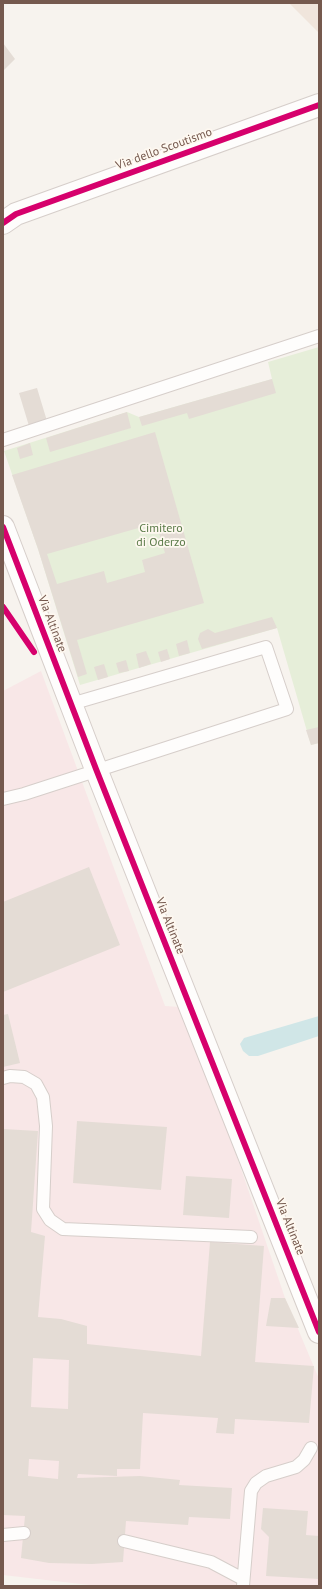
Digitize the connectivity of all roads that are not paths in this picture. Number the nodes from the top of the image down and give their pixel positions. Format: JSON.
{"nodes":[{"id":1,"x":319,"y":105,"type":"edge"},
{"id":2,"x":7,"y":217,"type":"edge"},
{"id":3,"x":319,"y":336,"type":"edge"},
{"id":4,"x":3,"y":440,"type":"edge"},
{"id":5,"x":3,"y":527,"type":"edge"},
{"id":6,"x":71,"y":704,"type":"junction"},
{"id":7,"x":96,"y":769,"type":"junction"},
{"id":8,"x":3,"y":799,"type":"edge"},
{"id":9,"x":3,"y":1078,"type":"edge"},
{"id":10,"x":251,"y":1237,"type":"dead end"},
{"id":11,"x":319,"y":1332,"type":"edge"},
{"id":12,"x":311,"y":1448,"type":"dead end"},
{"id":13,"x":24,"y":1533,"type":"dead end"},
{"id":14,"x":3,"y":1535,"type":"edge"},
{"id":15,"x":124,"y":1541,"type":"dead end"},
{"id":16,"x":243,"y":1582,"type":"edge"}],
"edges":[{"from":1,"to":2,"type":"street","name":"Via dello Scoutismo"},
{"from":3,"to":4,"type":"lane"},
{"from":5,"to":6,"type":"street","name":"Via Altinate"},
{"from":6,"to":7,"type":"street","name":"Via Altinate"},
{"from":6,"to":7,"type":"lane"},
{"from":7,"to":8,"type":"lane"},
{"from":7,"to":11,"type":"street","name":"Via Altinate"},
{"from":9,"to":10,"type":"lane"},
{"from":12,"to":16,"type":"lane"},
{"from":13,"to":14,"type":"lane"},
{"from":15,"to":16,"type":"lane"}]}
